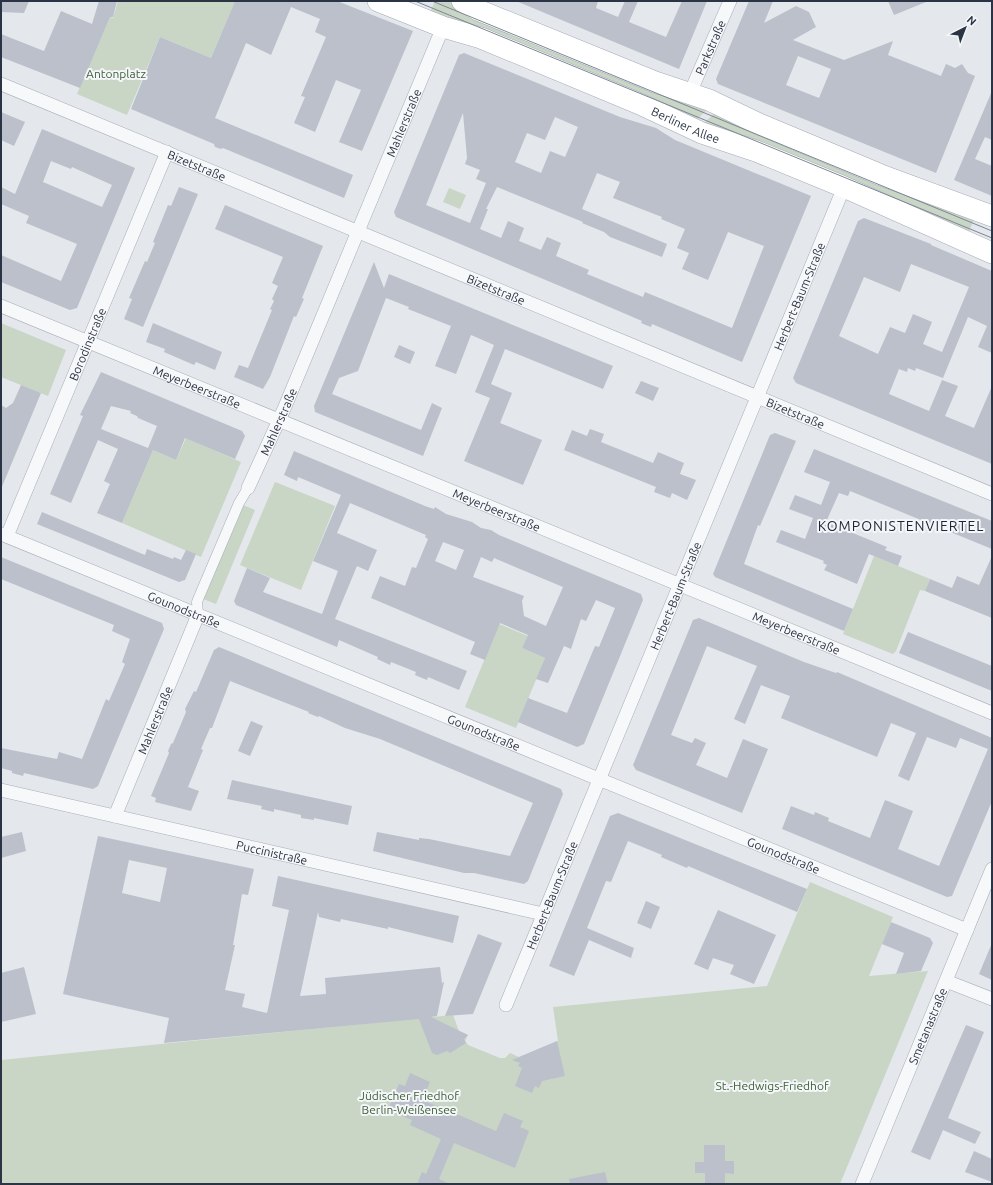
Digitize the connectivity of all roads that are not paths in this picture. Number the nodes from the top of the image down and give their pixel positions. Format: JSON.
{"nodes":[{"id":1,"x":378,"y":1,"type":"edge"},
{"id":2,"x":730,"y":1,"type":"edge"},
{"id":3,"x":466,"y":2,"type":"edge"},
{"id":4,"x":443,"y":27,"type":"junction"},
{"id":5,"x":1,"y":84,"type":"edge"},
{"id":6,"x":690,"y":93,"type":"junction"},
{"id":7,"x":168,"y":152,"type":"junction"},
{"id":8,"x":844,"y":187,"type":"junction"},
{"id":9,"x":992,"y":216,"type":"edge"},
{"id":10,"x":358,"y":232,"type":"junction"},
{"id":11,"x":992,"y":253,"type":"edge"},
{"id":12,"x":1,"y":306,"type":"edge"},
{"id":13,"x":88,"y":342,"type":"junction"},
{"id":14,"x":758,"y":396,"type":"junction"},
{"id":15,"x":279,"y":420,"type":"junction"},
{"id":16,"x":248,"y":488,"type":"joint"},
{"id":17,"x":992,"y":494,"type":"edge"},
{"id":18,"x":4,"y":535,"type":"edge"},
{"id":19,"x":679,"y":585,"type":"junction"},
{"id":20,"x":198,"y":615,"type":"junction"},
{"id":21,"x":992,"y":713,"type":"edge"},
{"id":22,"x":598,"y":779,"type":"junction"},
{"id":23,"x":1,"y":790,"type":"edge"},
{"id":24,"x":115,"y":816,"type":"junction"},
{"id":25,"x":992,"y":869,"type":"edge"},
{"id":26,"x":543,"y":914,"type":"junction"},
{"id":27,"x":967,"y":930,"type":"junction"},
{"id":28,"x":946,"y":981,"type":"junction"},
{"id":29,"x":992,"y":1000,"type":"edge"},
{"id":30,"x":506,"y":1005,"type":"dead end"},
{"id":31,"x":862,"y":1184,"type":"edge"}],
"edges":[{"from":1,"to":4,"type":"main road","name":"Berliner Allee"},
{"from":2,"to":6,"type":"street","name":"Parkstraße"},
{"from":3,"to":6,"type":"main road"},
{"from":4,"to":8,"type":"main road","name":"Berliner Allee"},
{"from":4,"to":10,"type":"street","name":"Mahlerstraße"},
{"from":5,"to":7,"type":"street","name":"Bizetstraße"},
{"from":6,"to":9,"type":"main road"},
{"from":7,"to":10,"type":"street","name":"Bizetstraße"},
{"from":7,"to":13,"type":"street","name":"Borodinstraße"},
{"from":8,"to":11,"type":"main road","name":"Berliner Allee"},
{"from":8,"to":14,"type":"street","name":"Herbert-Baum-Straße"},
{"from":10,"to":14,"type":"street","name":"Bizetstraße"},
{"from":10,"to":15,"type":"street","name":"Mahlerstraße"},
{"from":12,"to":13,"type":"street","name":"Meyerbeerstraße"},
{"from":13,"to":15,"type":"street","name":"Meyerbeerstraße"},
{"from":13,"to":18,"type":"street","name":"Borodinstraße"},
{"from":14,"to":17,"type":"street","name":"Bizetstraße"},
{"from":14,"to":19,"type":"street","name":"Herbert-Baum-Straße"},
{"from":15,"to":16,"type":"street","name":"Mahlerstraße"},
{"from":15,"to":19,"type":"street","name":"Meyerbeerstraße"},
{"from":16,"to":20,"type":"street","name":"Mahlerstraße"},
{"from":18,"to":20,"type":"street","name":"Gounodstraße"},
{"from":19,"to":21,"type":"street","name":"Meyerbeerstraße"},
{"from":19,"to":22,"type":"street","name":"Herbert-Baum-Straße"},
{"from":20,"to":22,"type":"street","name":"Gounodstraße"},
{"from":20,"to":24,"type":"street","name":"Mahlerstraße"},
{"from":22,"to":26,"type":"street","name":"Herbert-Baum-Straße"},
{"from":22,"to":27,"type":"street","name":"Gounodstraße"},
{"from":23,"to":24,"type":"street","name":"Puccinistraße"},
{"from":24,"to":26,"type":"street","name":"Puccinistraße"},
{"from":25,"to":27,"type":"street","name":"Smetanastraße"},
{"from":26,"to":30,"type":"street","name":"Herbert-Baum-Straße"},
{"from":27,"to":28,"type":"street","name":"Smetanastraße"},
{"from":28,"to":29,"type":"street"},
{"from":28,"to":31,"type":"street","name":"Smetanastraße"}]}
